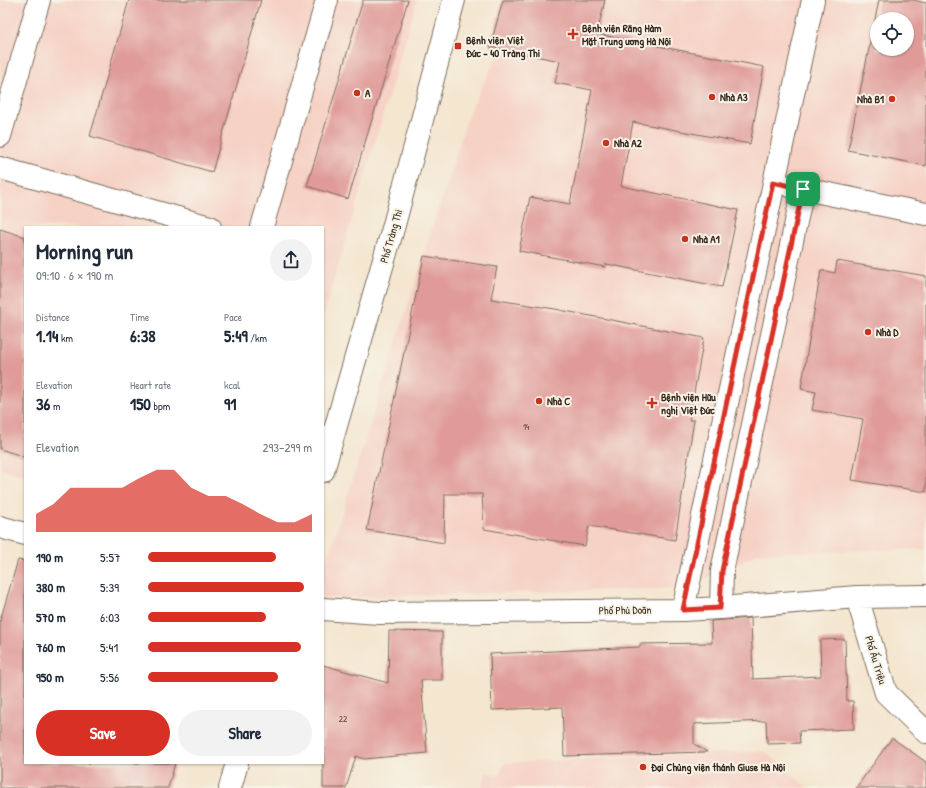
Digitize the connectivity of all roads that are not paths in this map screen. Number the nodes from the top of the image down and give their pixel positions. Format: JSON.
{"nodes":[{"id":1,"x":39,"y":0,"type":"edge"},
{"id":2,"x":327,"y":0,"type":"edge"},
{"id":3,"x":454,"y":0,"type":"edge"},
{"id":4,"x":813,"y":0,"type":"edge"},
{"id":5,"x":0,"y":136,"type":"edge"},
{"id":6,"x":0,"y":168,"type":"edge"},
{"id":7,"x":773,"y":182,"type":"junction"},
{"id":8,"x":803,"y":189,"type":"junction"},
{"id":9,"x":926,"y":214,"type":"edge"},
{"id":10,"x":206,"y":226,"type":"edge"},
{"id":11,"x":262,"y":226,"type":"edge"},
{"id":12,"x":324,"y":468,"type":"edge"},
{"id":13,"x":0,"y":527,"type":"edge"},
{"id":14,"x":24,"y":534,"type":"edge"},
{"id":15,"x":926,"y":596,"type":"edge"},
{"id":16,"x":857,"y":597,"type":"junction"},
{"id":17,"x":720,"y":608,"type":"junction"},
{"id":18,"x":324,"y":609,"type":"edge"},
{"id":19,"x":683,"y":610,"type":"junction"},
{"id":20,"x":926,"y":732,"type":"edge"},
{"id":21,"x":238,"y":764,"type":"edge"},
{"id":22,"x":230,"y":788,"type":"edge"}],
"edges":[{"from":1,"to":5,"type":"street"},
{"from":2,"to":11,"type":"street"},
{"from":3,"to":12,"type":"street","name":"Phố Tràng Thi"},
{"from":4,"to":7,"type":"street"},
{"from":6,"to":10,"type":"street"},
{"from":7,"to":8,"type":"street"},
{"from":7,"to":19,"type":"street"},
{"from":8,"to":9,"type":"street"},
{"from":8,"to":17,"type":"street"},
{"from":13,"to":14,"type":"street"},
{"from":15,"to":16,"type":"street","name":"Phố Phủ Doãn"},
{"from":16,"to":17,"type":"street","name":"Phố Phủ Doãn"},
{"from":16,"to":20,"type":"street","name":"Phố Ấu Triệu"},
{"from":17,"to":19,"type":"street","name":"Phố Phủ Doãn"},
{"from":18,"to":19,"type":"street","name":"Phố Phủ Doãn"},
{"from":21,"to":22,"type":"street"}]}
